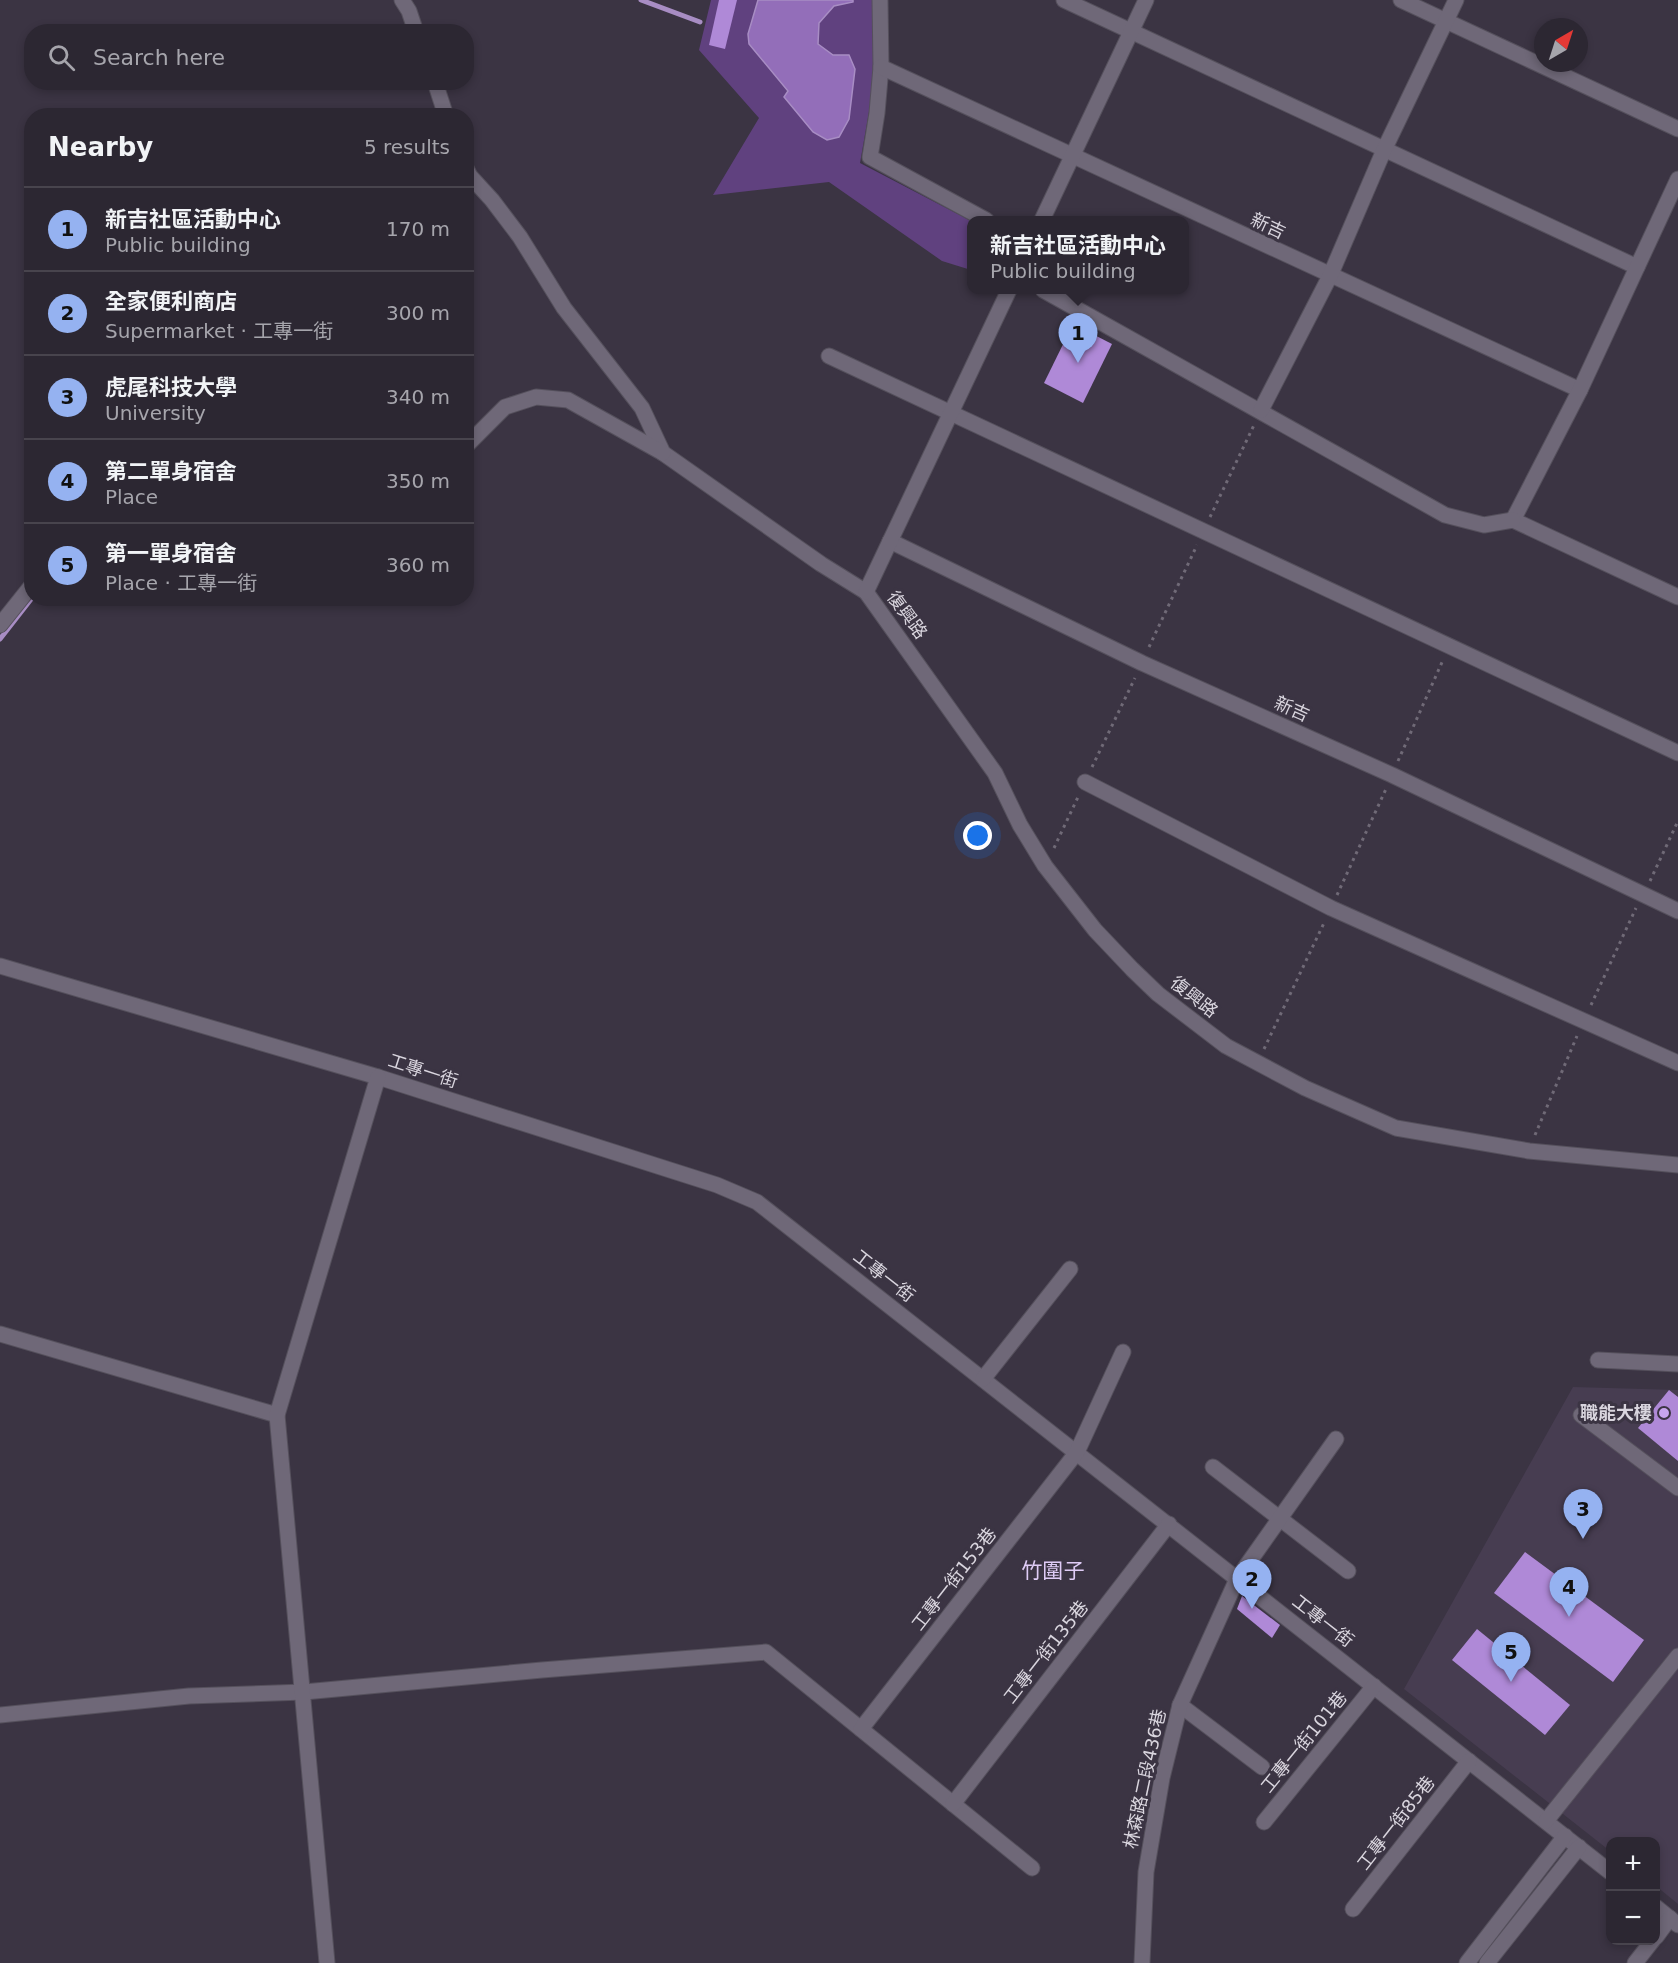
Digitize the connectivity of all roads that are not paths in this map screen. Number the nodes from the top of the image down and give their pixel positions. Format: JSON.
{"nodes":[{"id":1,"x":402,"y":0,"type":"edge"},
{"id":2,"x":879,"y":0,"type":"edge"},
{"id":3,"x":1064,"y":0,"type":"edge"},
{"id":4,"x":1146,"y":0,"type":"edge"},
{"id":5,"x":1401,"y":0,"type":"edge"},
{"id":6,"x":1456,"y":0,"type":"edge"},
{"id":7,"x":1446,"y":21,"type":"junction"},
{"id":8,"x":413,"y":24,"type":"edge"},
{"id":9,"x":1131,"y":33,"type":"junction"},
{"id":10,"x":881,"y":67,"type":"junction"},
{"id":11,"x":438,"y":90,"type":"edge"},
{"id":12,"x":443,"y":108,"type":"edge"},
{"id":13,"x":1678,"y":129,"type":"edge"},
{"id":14,"x":1384,"y":150,"type":"junction"},
{"id":15,"x":1072,"y":156,"type":"junction"},
{"id":16,"x":474,"y":180,"type":"edge"},
{"id":17,"x":1677,"y":185,"type":"edge"},
{"id":18,"x":979,"y":216,"type":"edge"},
{"id":19,"x":1044,"y":216,"type":"edge"},
{"id":20,"x":1637,"y":267,"type":"junction"},
{"id":21,"x":1330,"y":276,"type":"junction"},
{"id":22,"x":1007,"y":294,"type":"edge"},
{"id":23,"x":1050,"y":294,"type":"edge"},
{"id":24,"x":829,"y":356,"type":"dead end"},
{"id":25,"x":1580,"y":390,"type":"junction"},
{"id":26,"x":1261,"y":410,"type":"junction"},
{"id":27,"x":951,"y":413,"type":"junction"},
{"id":28,"x":474,"y":438,"type":"edge"},
{"id":29,"x":663,"y":453,"type":"junction"},
{"id":30,"x":1513,"y":520,"type":"junction"},
{"id":31,"x":891,"y":541,"type":"junction"},
{"id":32,"x":866,"y":592,"type":"junction"},
{"id":33,"x":24,"y":595,"type":"edge"},
{"id":34,"x":1678,"y":597,"type":"edge"},
{"id":35,"x":0,"y":625,"type":"edge"},
{"id":36,"x":1678,"y":753,"type":"edge"},
{"id":37,"x":1085,"y":782,"type":"road end"},
{"id":38,"x":1678,"y":911,"type":"edge"},
{"id":39,"x":0,"y":966,"type":"edge"},
{"id":40,"x":1678,"y":1063,"type":"edge"},
{"id":41,"x":378,"y":1077,"type":"junction"},
{"id":42,"x":1678,"y":1165,"type":"edge"},
{"id":43,"x":1070,"y":1269,"type":"dead end"},
{"id":44,"x":0,"y":1334,"type":"edge"},
{"id":45,"x":1123,"y":1352,"type":"dead end"},
{"id":46,"x":1598,"y":1360,"type":"dead end"},
{"id":47,"x":1678,"y":1364,"type":"edge"},
{"id":48,"x":983,"y":1379,"type":"junction"},
{"id":49,"x":277,"y":1415,"type":"junction"},
{"id":50,"x":1581,"y":1415,"type":"dead end"},
{"id":51,"x":1336,"y":1439,"type":"dead end"},
{"id":52,"x":1077,"y":1452,"type":"junction"},
{"id":53,"x":1213,"y":1467,"type":"dead end"},
{"id":54,"x":1678,"y":1488,"type":"edge"},
{"id":55,"x":1280,"y":1519,"type":"junction"},
{"id":56,"x":1169,"y":1524,"type":"junction"},
{"id":57,"x":1348,"y":1571,"type":"dead end"},
{"id":58,"x":1237,"y":1579,"type":"junction"},
{"id":59,"x":1678,"y":1656,"type":"edge"},
{"id":60,"x":1374,"y":1686,"type":"junction"},
{"id":61,"x":303,"y":1692,"type":"junction"},
{"id":62,"x":1180,"y":1705,"type":"junction"},
{"id":63,"x":0,"y":1714,"type":"edge"},
{"id":64,"x":861,"y":1730,"type":"junction"},
{"id":65,"x":1469,"y":1761,"type":"junction"},
{"id":66,"x":1262,"y":1767,"type":"dead end"},
{"id":67,"x":953,"y":1804,"type":"junction"},
{"id":68,"x":1546,"y":1821,"type":"junction"},
{"id":69,"x":1264,"y":1822,"type":"dead end"},
{"id":70,"x":1565,"y":1836,"type":"junction"},
{"id":71,"x":1579,"y":1847,"type":"junction"},
{"id":72,"x":1032,"y":1868,"type":"dead end"},
{"id":73,"x":1606,"y":1868,"type":"edge"},
{"id":74,"x":1353,"y":1909,"type":"dead end"},
{"id":75,"x":1660,"y":1910,"type":"edge"},
{"id":76,"x":1674,"y":1922,"type":"edge"},
{"id":77,"x":1660,"y":1934,"type":"edge"},
{"id":78,"x":1650,"y":1945,"type":"edge"},
{"id":79,"x":327,"y":1963,"type":"edge"},
{"id":80,"x":1142,"y":1963,"type":"edge"},
{"id":81,"x":1467,"y":1963,"type":"edge"},
{"id":82,"x":1487,"y":1963,"type":"edge"},
{"id":83,"x":1635,"y":1963,"type":"edge"}],
"edges":[{"from":1,"to":8,"type":"street"},
{"from":2,"to":10,"type":"street"},
{"from":3,"to":9,"type":"street"},
{"from":4,"to":9,"type":"street"},
{"from":5,"to":7,"type":"street"},
{"from":6,"to":7,"type":"street"},
{"from":7,"to":13,"type":"street"},
{"from":7,"to":14,"type":"street"},
{"from":9,"to":14,"type":"street"},
{"from":9,"to":15,"type":"street"},
{"from":10,"to":15,"type":"street","name":"新吉"},
{"from":10,"to":18,"type":"street"},
{"from":11,"to":12,"type":"street"},
{"from":14,"to":20,"type":"street"},
{"from":14,"to":21,"type":"street"},
{"from":15,"to":19,"type":"street"},
{"from":15,"to":21,"type":"street","name":"新吉"},
{"from":16,"to":29,"type":"street"},
{"from":17,"to":20,"type":"street"},
{"from":20,"to":25,"type":"street"},
{"from":21,"to":25,"type":"street","name":"新吉"},
{"from":21,"to":26,"type":"street"},
{"from":22,"to":27,"type":"street"},
{"from":23,"to":26,"type":"street"},
{"from":24,"to":27,"type":"street"},
{"from":25,"to":30,"type":"street"},
{"from":26,"to":30,"type":"street"},
{"from":27,"to":31,"type":"street"},
{"from":27,"to":36,"type":"street"},
{"from":28,"to":29,"type":"street"},
{"from":29,"to":32,"type":"street"},
{"from":30,"to":34,"type":"street"},
{"from":31,"to":32,"type":"street"},
{"from":31,"to":38,"type":"street","name":"新吉"},
{"from":32,"to":42,"type":"street","name":"復興路"},
{"from":33,"to":35,"type":"street"},
{"from":37,"to":40,"type":"street"},
{"from":39,"to":41,"type":"street","name":"工專一街"},
{"from":41,"to":48,"type":"street","name":"工專一街"},
{"from":41,"to":49,"type":"street"},
{"from":43,"to":48,"type":"street"},
{"from":44,"to":49,"type":"street"},
{"from":45,"to":52,"type":"street","name":"工專一街153巷"},
{"from":46,"to":47,"type":"street"},
{"from":48,"to":52,"type":"street","name":"工專一街"},
{"from":49,"to":61,"type":"street"},
{"from":50,"to":54,"type":"street"},
{"from":51,"to":55,"type":"street","name":"林森路二段436巷"},
{"from":52,"to":56,"type":"street","name":"工專一街"},
{"from":52,"to":64,"type":"street","name":"工專一街153巷"},
{"from":53,"to":55,"type":"street"},
{"from":55,"to":57,"type":"street"},
{"from":55,"to":58,"type":"street","name":"林森路二段436巷"},
{"from":56,"to":58,"type":"street","name":"工專一街"},
{"from":56,"to":67,"type":"street","name":"工專一街135巷"},
{"from":58,"to":60,"type":"street","name":"工專一街"},
{"from":58,"to":62,"type":"street","name":"林森路二段436巷"},
{"from":59,"to":68,"type":"street"},
{"from":60,"to":65,"type":"street","name":"工專一街"},
{"from":60,"to":69,"type":"street","name":"工專一街101巷"},
{"from":61,"to":63,"type":"street"},
{"from":61,"to":64,"type":"street"},
{"from":61,"to":79,"type":"street"},
{"from":62,"to":66,"type":"street"},
{"from":62,"to":80,"type":"street","name":"林森路二段436巷"},
{"from":64,"to":67,"type":"street"},
{"from":65,"to":68,"type":"street","name":"工專一街"},
{"from":65,"to":74,"type":"street","name":"工專一街85巷"},
{"from":67,"to":72,"type":"street"},
{"from":68,"to":70,"type":"street","name":"工專一街"},
{"from":70,"to":71,"type":"street","name":"工專一街"},
{"from":70,"to":81,"type":"street"},
{"from":71,"to":73,"type":"street","name":"工專一街"},
{"from":71,"to":82,"type":"street"},
{"from":75,"to":76,"type":"street"},
{"from":76,"to":77,"type":"street"},
{"from":78,"to":83,"type":"street"}]}
